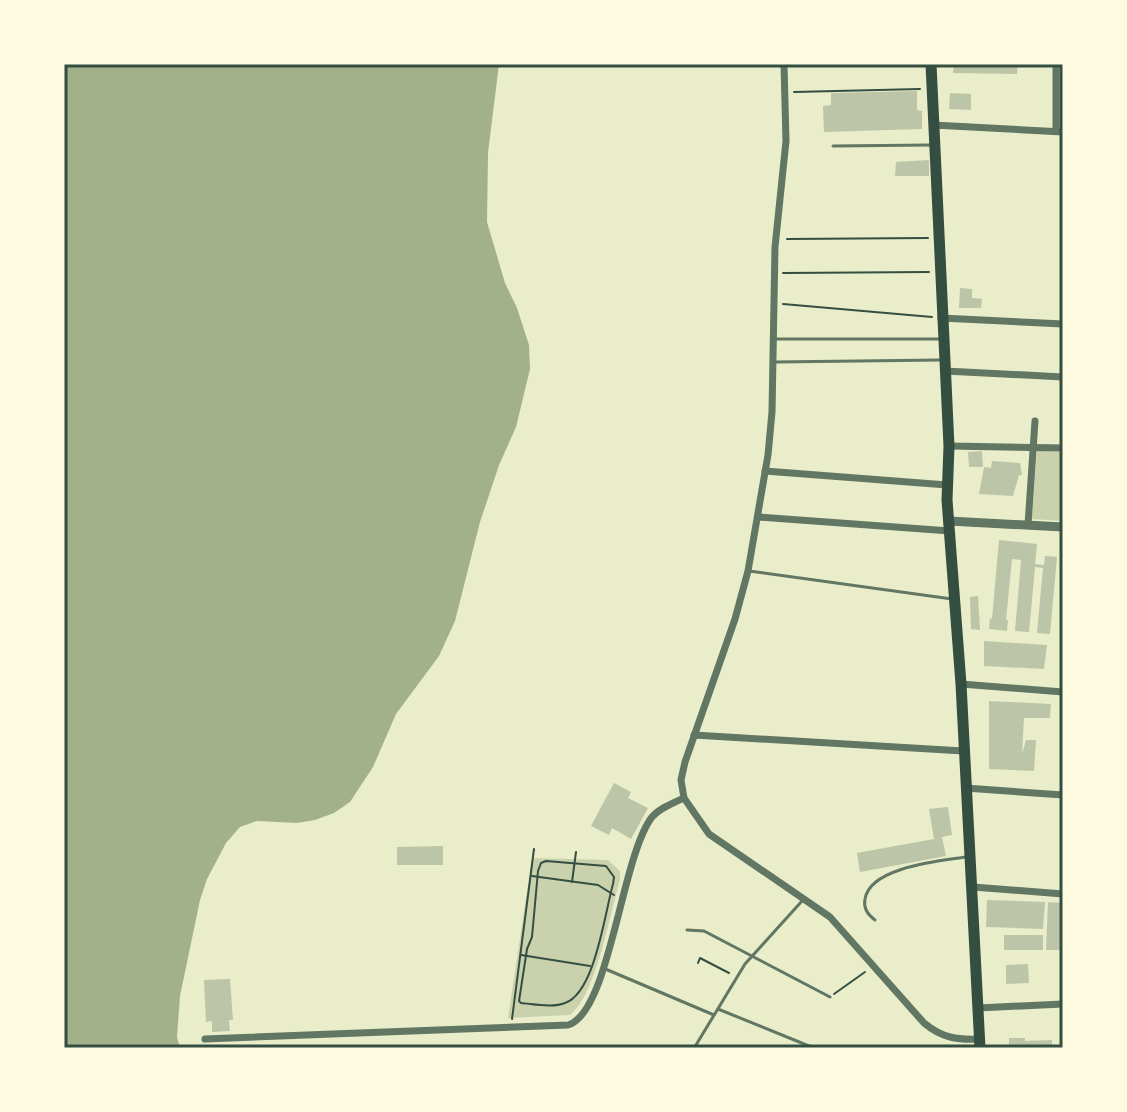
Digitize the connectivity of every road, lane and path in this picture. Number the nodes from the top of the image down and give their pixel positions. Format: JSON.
{"nodes":[{"id":1,"x":784,"y":64,"type":"edge"},
{"id":2,"x":931,"y":64,"type":"edge"},
{"id":3,"x":1056,"y":64,"type":"edge"},
{"id":4,"x":932,"y":89,"type":"junction"},
{"id":5,"x":785,"y":92,"type":"junction"},
{"id":6,"x":932,"y":125,"type":"junction"},
{"id":7,"x":1060,"y":132,"type":"edge"},
{"id":8,"x":933,"y":145,"type":"junction"},
{"id":9,"x":833,"y":146,"type":"dead end"},
{"id":10,"x":938,"y":238,"type":"junction"},
{"id":11,"x":776,"y":239,"type":"junction"},
{"id":12,"x":939,"y":272,"type":"junction"},
{"id":13,"x":774,"y":273,"type":"junction"},
{"id":14,"x":774,"y":303,"type":"junction"},
{"id":15,"x":941,"y":318,"type":"junction"},
{"id":16,"x":1063,"y":324,"type":"edge"},
{"id":17,"x":773,"y":339,"type":"junction"},
{"id":18,"x":943,"y":339,"type":"junction"},
{"id":19,"x":773,"y":362,"type":"junction"},
{"id":20,"x":944,"y":365,"type":"junction"},
{"id":21,"x":1063,"y":377,"type":"edge"},
{"id":22,"x":1035,"y":421,"type":"dead end"},
{"id":23,"x":949,"y":446,"type":"junction"},
{"id":24,"x":1034,"y":446,"type":"junction"},
{"id":25,"x":1063,"y":448,"type":"edge"},
{"id":26,"x":765,"y":471,"type":"junction"},
{"id":27,"x":947,"y":485,"type":"junction"},
{"id":28,"x":759,"y":517,"type":"junction"},
{"id":29,"x":1028,"y":525,"type":"junction"},
{"id":30,"x":950,"y":526,"type":"junction"},
{"id":31,"x":1063,"y":527,"type":"edge"},
{"id":32,"x":748,"y":571,"type":"junction"},
{"id":33,"x":955,"y":600,"type":"junction"},
{"id":34,"x":961,"y":684,"type":"junction"},
{"id":35,"x":1063,"y":692,"type":"edge"},
{"id":36,"x":694,"y":735,"type":"junction"},
{"id":37,"x":963,"y":751,"type":"junction"},
{"id":38,"x":965,"y":788,"type":"junction"},
{"id":39,"x":1063,"y":795,"type":"edge"},
{"id":40,"x":684,"y":798,"type":"junction"},
{"id":41,"x":534,"y":849,"type":"dead end"},
{"id":42,"x":576,"y":852,"type":"dead end"},
{"id":43,"x":970,"y":856,"type":"junction"},
{"id":44,"x":574,"y":863,"type":"junction"},
{"id":45,"x":531,"y":876,"type":"junction"},
{"id":46,"x":537,"y":877,"type":"junction"},
{"id":47,"x":572,"y":882,"type":"junction"},
{"id":48,"x":973,"y":887,"type":"junction"},
{"id":49,"x":610,"y":893,"type":"junction"},
{"id":50,"x":1063,"y":894,"type":"edge"},
{"id":51,"x":805,"y":898,"type":"junction"},
{"id":52,"x":621,"y":901,"type":"junction"},
{"id":53,"x":875,"y":920,"type":"dead end"},
{"id":54,"x":687,"y":930,"type":"dead end"},
{"id":55,"x":520,"y":955,"type":"junction"},
{"id":56,"x":526,"y":955,"type":"junction"},
{"id":57,"x":751,"y":957,"type":"junction"},
{"id":58,"x":698,"y":963,"type":"dead end"},
{"id":59,"x":873,"y":966,"type":"junction"},
{"id":60,"x":592,"y":967,"type":"junction"},
{"id":61,"x":603,"y":968,"type":"junction"},
{"id":62,"x":737,"y":977,"type":"junction"},
{"id":63,"x":830,"y":997,"type":"joint"},
{"id":64,"x":1063,"y":1004,"type":"edge"},
{"id":65,"x":978,"y":1008,"type":"junction"},
{"id":66,"x":718,"y":1009,"type":"junction"},
{"id":67,"x":714,"y":1015,"type":"junction"},
{"id":68,"x":510,"y":1027,"type":"junction"},
{"id":69,"x":205,"y":1039,"type":"dead end"},
{"id":70,"x":980,"y":1044,"type":"edge"},
{"id":71,"x":696,"y":1045,"type":"dead end"},
{"id":72,"x":814,"y":1048,"type":"edge"}],
"edges":[{"from":1,"to":5,"type":"street"},
{"from":2,"to":4,"type":"main road"},
{"from":3,"to":7,"type":"street"},
{"from":4,"to":5,"type":"path"},
{"from":4,"to":6,"type":"main road"},
{"from":5,"to":11,"type":"street"},
{"from":6,"to":7,"type":"street"},
{"from":6,"to":8,"type":"main road"},
{"from":8,"to":9,"type":"lane"},
{"from":8,"to":10,"type":"main road"},
{"from":10,"to":11,"type":"path"},
{"from":10,"to":12,"type":"main road"},
{"from":11,"to":13,"type":"street"},
{"from":12,"to":13,"type":"path"},
{"from":12,"to":15,"type":"main road"},
{"from":13,"to":14,"type":"street"},
{"from":14,"to":15,"type":"path"},
{"from":14,"to":17,"type":"street"},
{"from":15,"to":16,"type":"street"},
{"from":15,"to":18,"type":"main road"},
{"from":17,"to":18,"type":"lane"},
{"from":17,"to":19,"type":"street"},
{"from":18,"to":20,"type":"main road"},
{"from":19,"to":20,"type":"lane"},
{"from":19,"to":26,"type":"street"},
{"from":20,"to":21,"type":"street"},
{"from":20,"to":23,"type":"main road"},
{"from":22,"to":24,"type":"street"},
{"from":23,"to":24,"type":"street"},
{"from":23,"to":27,"type":"main road"},
{"from":24,"to":25,"type":"street"},
{"from":24,"to":29,"type":"street"},
{"from":26,"to":27,"type":"street"},
{"from":26,"to":28,"type":"street"},
{"from":27,"to":30,"type":"main road"},
{"from":28,"to":30,"type":"street"},
{"from":28,"to":32,"type":"street"},
{"from":29,"to":30,"type":"street"},
{"from":29,"to":31,"type":"street"},
{"from":30,"to":33,"type":"main road"},
{"from":32,"to":33,"type":"lane"},
{"from":32,"to":36,"type":"street"},
{"from":33,"to":34,"type":"main road"},
{"from":34,"to":35,"type":"street"},
{"from":34,"to":37,"type":"main road"},
{"from":36,"to":37,"type":"street"},
{"from":36,"to":40,"type":"street"},
{"from":37,"to":38,"type":"main road"},
{"from":38,"to":39,"type":"street"},
{"from":38,"to":43,"type":"main road"},
{"from":40,"to":51,"type":"street"},
{"from":40,"to":52,"type":"street"},
{"from":41,"to":45,"type":"path"},
{"from":42,"to":44,"type":"path"},
{"from":43,"to":48,"type":"main road"},
{"from":43,"to":53,"type":"lane"},
{"from":44,"to":46,"type":"path"},
{"from":44,"to":47,"type":"path"},
{"from":44,"to":49,"type":"path"},
{"from":45,"to":46,"type":"path"},
{"from":45,"to":55,"type":"path"},
{"from":46,"to":47,"type":"path"},
{"from":46,"to":56,"type":"path"},
{"from":47,"to":49,"type":"path"},
{"from":48,"to":50,"type":"street"},
{"from":48,"to":65,"type":"main road"},
{"from":49,"to":52,"type":"path"},
{"from":49,"to":60,"type":"path"},
{"from":51,"to":57,"type":"lane"},
{"from":51,"to":59,"type":"street"},
{"from":52,"to":61,"type":"street"},
{"from":54,"to":57,"type":"lane"},
{"from":55,"to":56,"type":"path"},
{"from":55,"to":68,"type":"path"},
{"from":56,"to":60,"type":"path"},
{"from":56,"to":60,"type":"path"},
{"from":57,"to":62,"type":"lane"},
{"from":57,"to":63,"type":"lane"},
{"from":58,"to":62,"type":"path"},
{"from":59,"to":63,"type":"path"},
{"from":59,"to":70,"type":"street"},
{"from":61,"to":67,"type":"lane"},
{"from":61,"to":68,"type":"street"},
{"from":62,"to":66,"type":"lane"},
{"from":64,"to":65,"type":"street"},
{"from":65,"to":70,"type":"main road"},
{"from":66,"to":67,"type":"lane"},
{"from":66,"to":72,"type":"lane"},
{"from":67,"to":71,"type":"lane"},
{"from":68,"to":69,"type":"street"}]}
